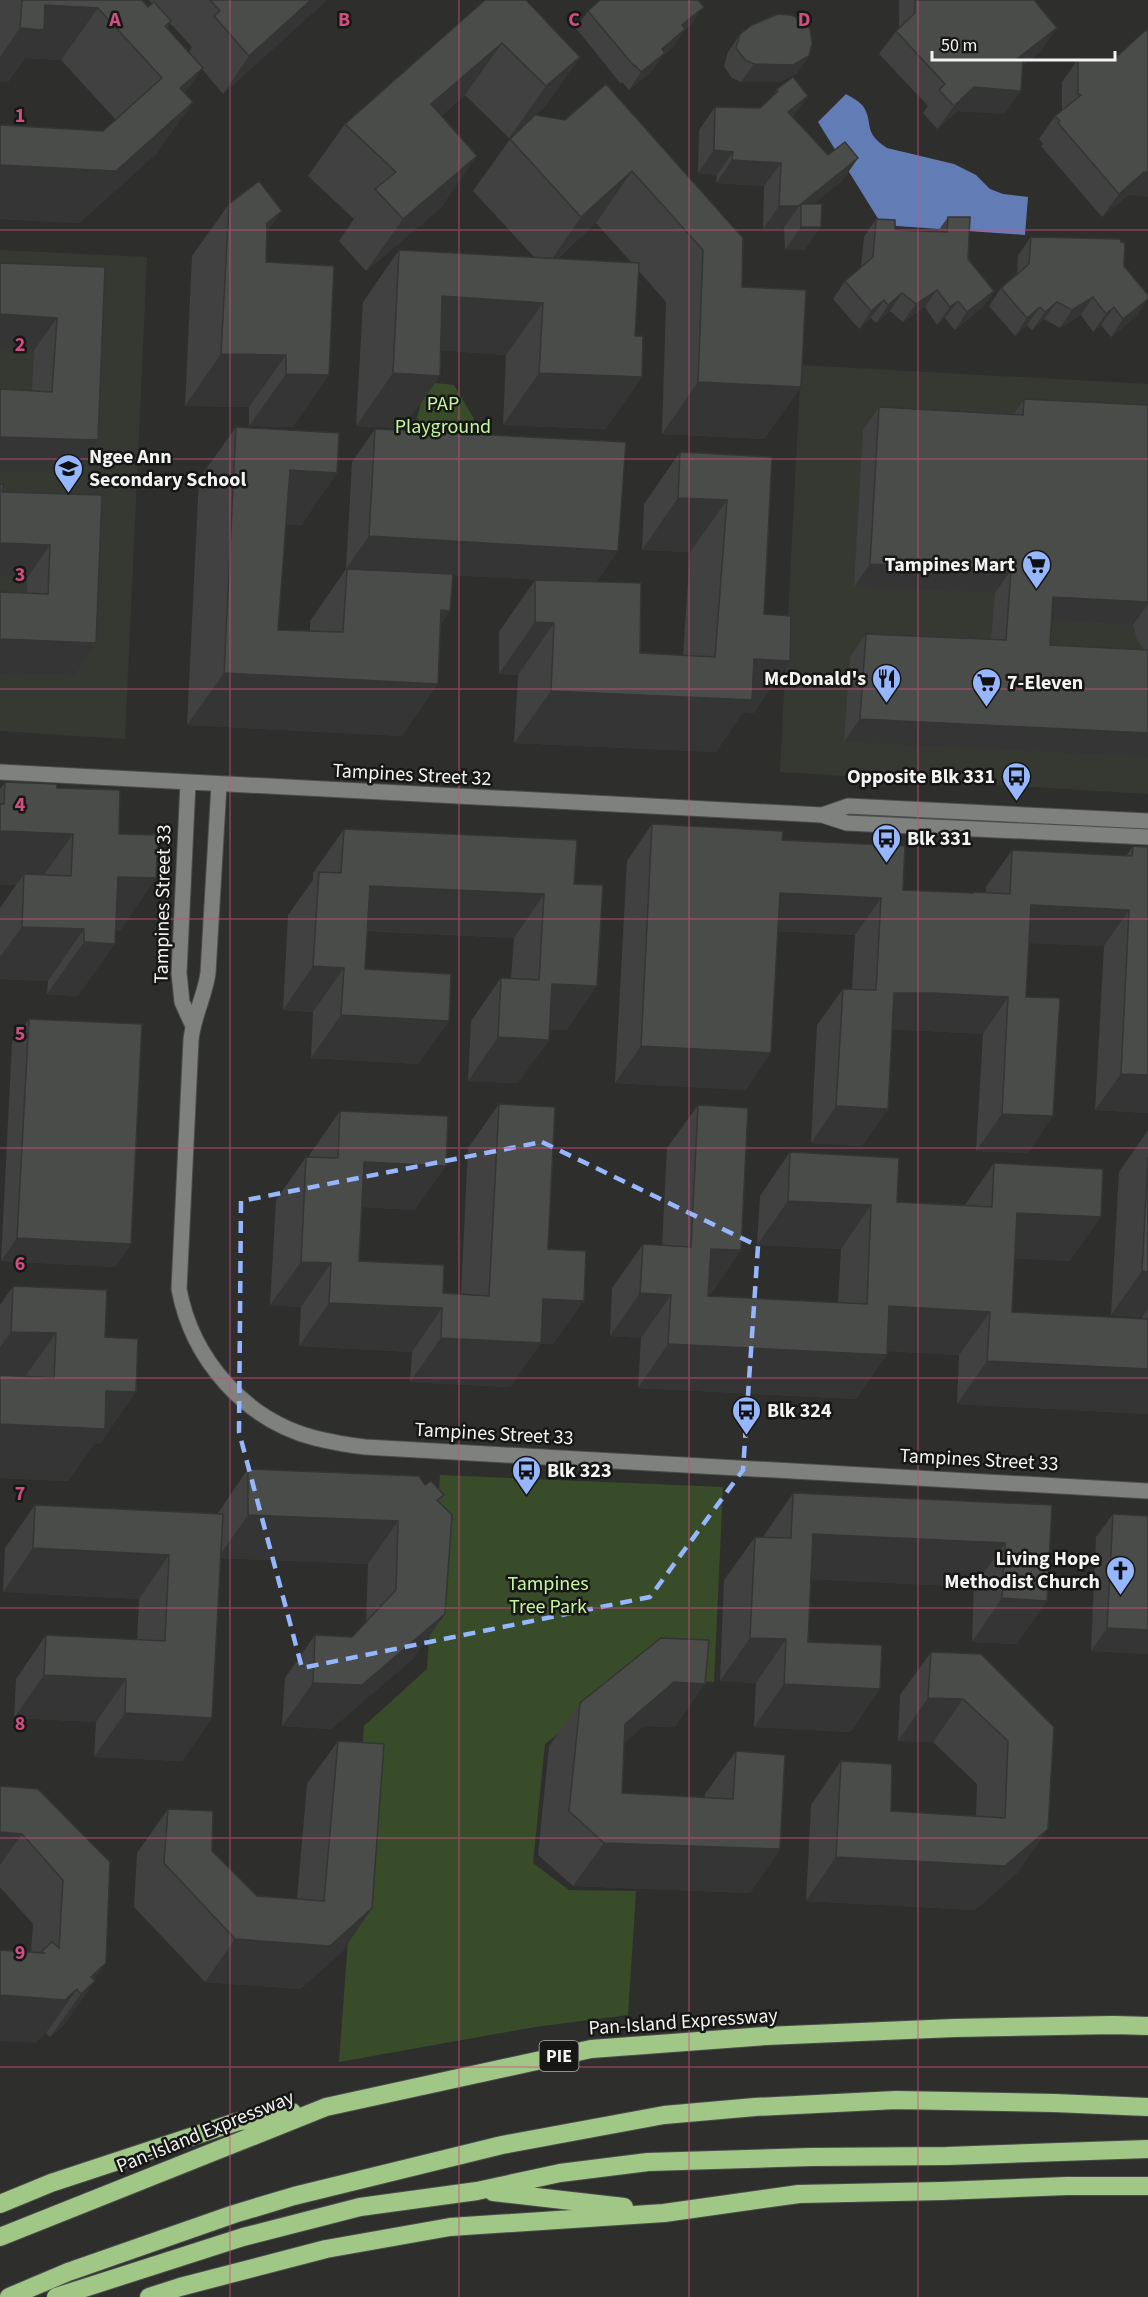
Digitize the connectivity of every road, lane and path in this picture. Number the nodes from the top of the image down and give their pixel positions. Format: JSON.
{"nodes":[{"id":1,"x":0,"y":772,"type":"edge"},
{"id":2,"x":188,"y":783,"type":"junction"},
{"id":3,"x":219,"y":785,"type":"junction"},
{"id":4,"x":822,"y":815,"type":"junction"},
{"id":5,"x":1148,"y":821,"type":"edge"},
{"id":6,"x":1148,"y":837,"type":"edge"},
{"id":7,"x":192,"y":1024,"type":"junction"},
{"id":8,"x":1148,"y":1491,"type":"edge"},
{"id":9,"x":1148,"y":2026,"type":"edge"},
{"id":10,"x":326,"y":2107,"type":"junction"},
{"id":11,"x":1148,"y":2107,"type":"edge"},
{"id":12,"x":1148,"y":2149,"type":"edge"},
{"id":13,"x":1148,"y":2186,"type":"edge"},
{"id":14,"x":477,"y":2191,"type":"junction"},
{"id":15,"x":0,"y":2204,"type":"edge"},
{"id":16,"x":664,"y":2212,"type":"junction"},
{"id":17,"x":0,"y":2237,"type":"edge"},
{"id":18,"x":9,"y":2297,"type":"edge"},
{"id":19,"x":56,"y":2297,"type":"edge"},
{"id":20,"x":149,"y":2297,"type":"edge"}],
"edges":[{"from":1,"to":2,"type":"street","name":"Tampines Street 32"},
{"from":2,"to":3,"type":"street","name":"Tampines Street 32"},
{"from":2,"to":7,"type":"street","name":"Tampines Street 33"},
{"from":3,"to":4,"type":"street","name":"Tampines Street 32"},
{"from":3,"to":7,"type":"street","name":"Tampines Street 33"},
{"from":4,"to":5,"type":"street","name":"Tampines Street 32"},
{"from":4,"to":6,"type":"street","name":"Tampines Street 32"},
{"from":7,"to":8,"type":"street","name":"Tampines Street 33"},
{"from":9,"to":10,"type":"highway","name":"Pan-Island Expressway","number":"PIE"},
{"from":10,"to":15,"type":"highway"},
{"from":10,"to":17,"type":"highway","name":"Pan-Island Expressway","number":"PIE"},
{"from":11,"to":18,"type":"highway"},
{"from":12,"to":14,"type":"highway"},
{"from":13,"to":16,"type":"highway"},
{"from":14,"to":16,"type":"highway"},
{"from":14,"to":19,"type":"highway"},
{"from":16,"to":20,"type":"highway"}]}
